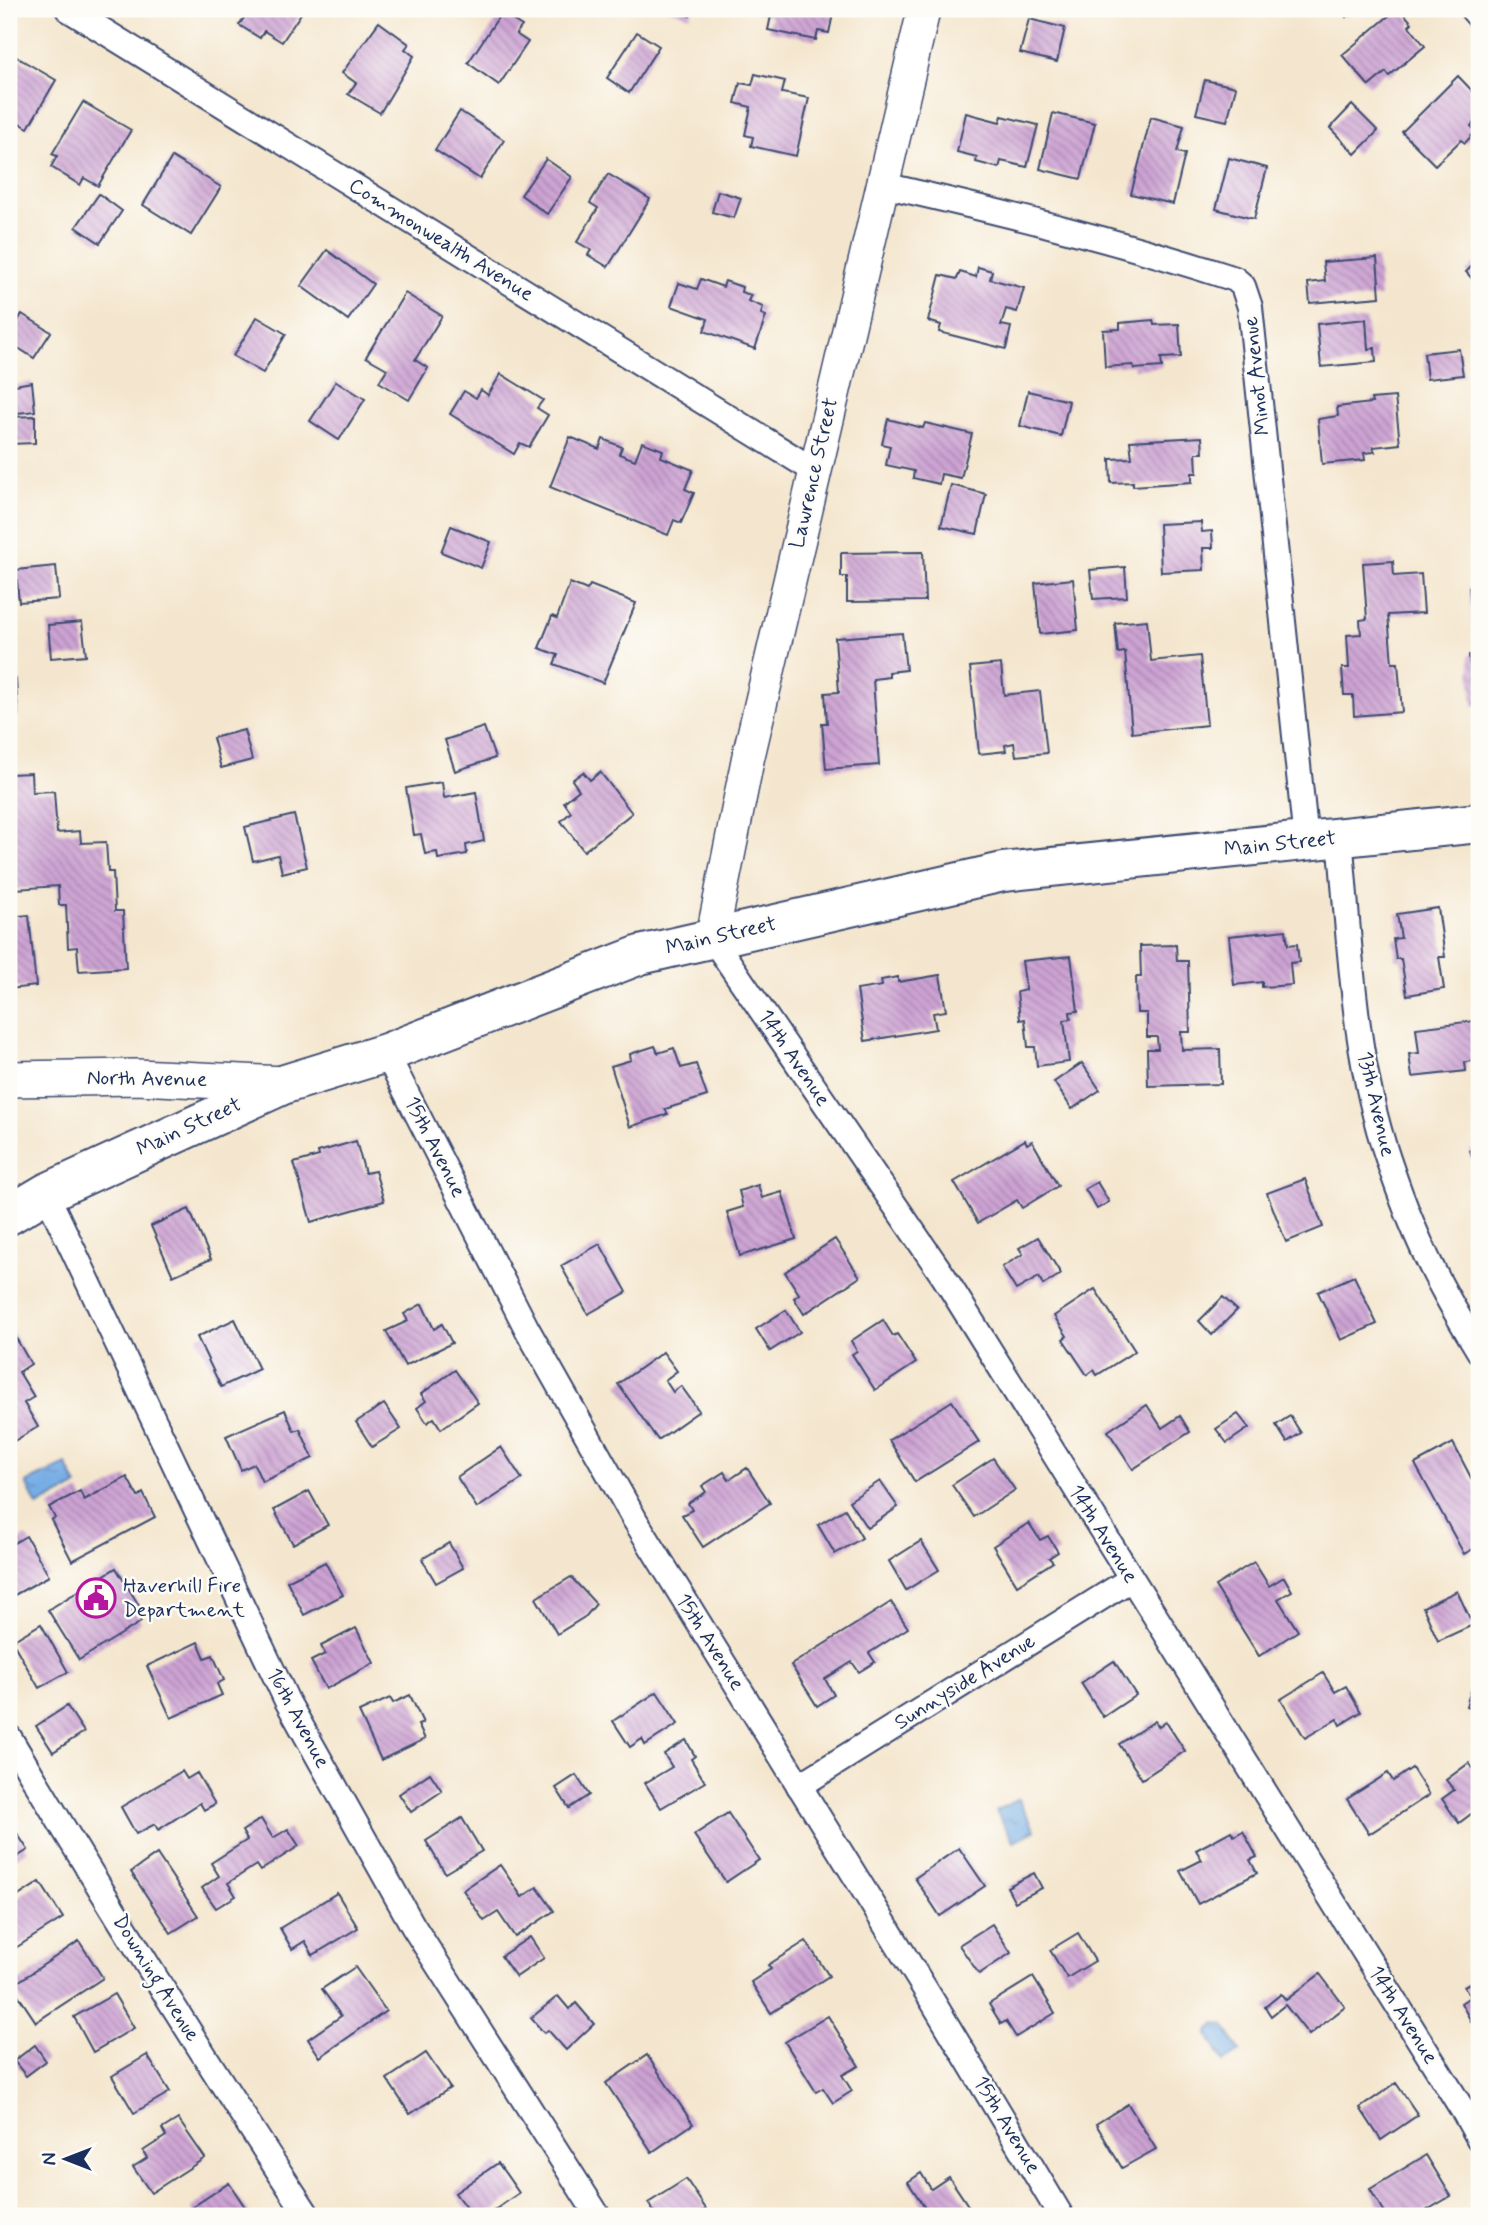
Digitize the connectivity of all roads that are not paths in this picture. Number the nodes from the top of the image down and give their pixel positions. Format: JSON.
{"nodes":[{"id":1,"x":68,"y":9,"type":"edge"},
{"id":2,"x":924,"y":9,"type":"edge"},
{"id":3,"x":1472,"y":9,"type":"edge"},
{"id":4,"x":1479,"y":17,"type":"edge"},
{"id":5,"x":883,"y":185,"type":"junction"},
{"id":6,"x":815,"y":471,"type":"junction"},
{"id":7,"x":1479,"y":822,"type":"edge"},
{"id":8,"x":1323,"y":839,"type":"junction"},
{"id":9,"x":712,"y":938,"type":"junction"},
{"id":10,"x":386,"y":1053,"type":"junction"},
{"id":11,"x":9,"y":1079,"type":"edge"},
{"id":12,"x":285,"y":1084,"type":"junction"},
{"id":13,"x":46,"y":1193,"type":"junction"},
{"id":14,"x":9,"y":1215,"type":"edge"},
{"id":15,"x":1479,"y":1351,"type":"edge"},
{"id":16,"x":1131,"y":1579,"type":"junction"},
{"id":17,"x":9,"y":1737,"type":"edge"},
{"id":18,"x":799,"y":1786,"type":"junction"},
{"id":19,"x":1479,"y":2139,"type":"edge"},
{"id":20,"x":308,"y":2216,"type":"edge"},
{"id":21,"x":598,"y":2216,"type":"edge"},
{"id":22,"x":1062,"y":2216,"type":"edge"}],
"edges":[{"from":1,"to":6,"type":"street","name":"Commonwealth Avenue"},
{"from":2,"to":5,"type":"street","name":"Lawrence Street"},
{"from":3,"to":4,"type":"street"},
{"from":5,"to":6,"type":"street","name":"Lawrence Street"},
{"from":5,"to":8,"type":"street","name":"Minot Avenue"},
{"from":6,"to":9,"type":"street","name":"Lawrence Street"},
{"from":7,"to":8,"type":"main road","name":"Main Street"},
{"from":8,"to":9,"type":"main road","name":"Main Street"},
{"from":8,"to":15,"type":"street","name":"13th Avenue"},
{"from":9,"to":10,"type":"main road","name":"Main Street"},
{"from":9,"to":16,"type":"street","name":"14th Avenue"},
{"from":10,"to":12,"type":"main road","name":"Main Street"},
{"from":10,"to":18,"type":"street","name":"15th Avenue"},
{"from":11,"to":12,"type":"main road","name":"North Avenue"},
{"from":12,"to":13,"type":"main road","name":"Main Street"},
{"from":13,"to":14,"type":"main road","name":"Main Street"},
{"from":13,"to":21,"type":"street","name":"16th Avenue"},
{"from":16,"to":18,"type":"street","name":"Sunnyside Avenue"},
{"from":16,"to":19,"type":"street","name":"14th Avenue"},
{"from":17,"to":20,"type":"street","name":"Downing Avenue"},
{"from":18,"to":22,"type":"street","name":"15th Avenue"}]}
